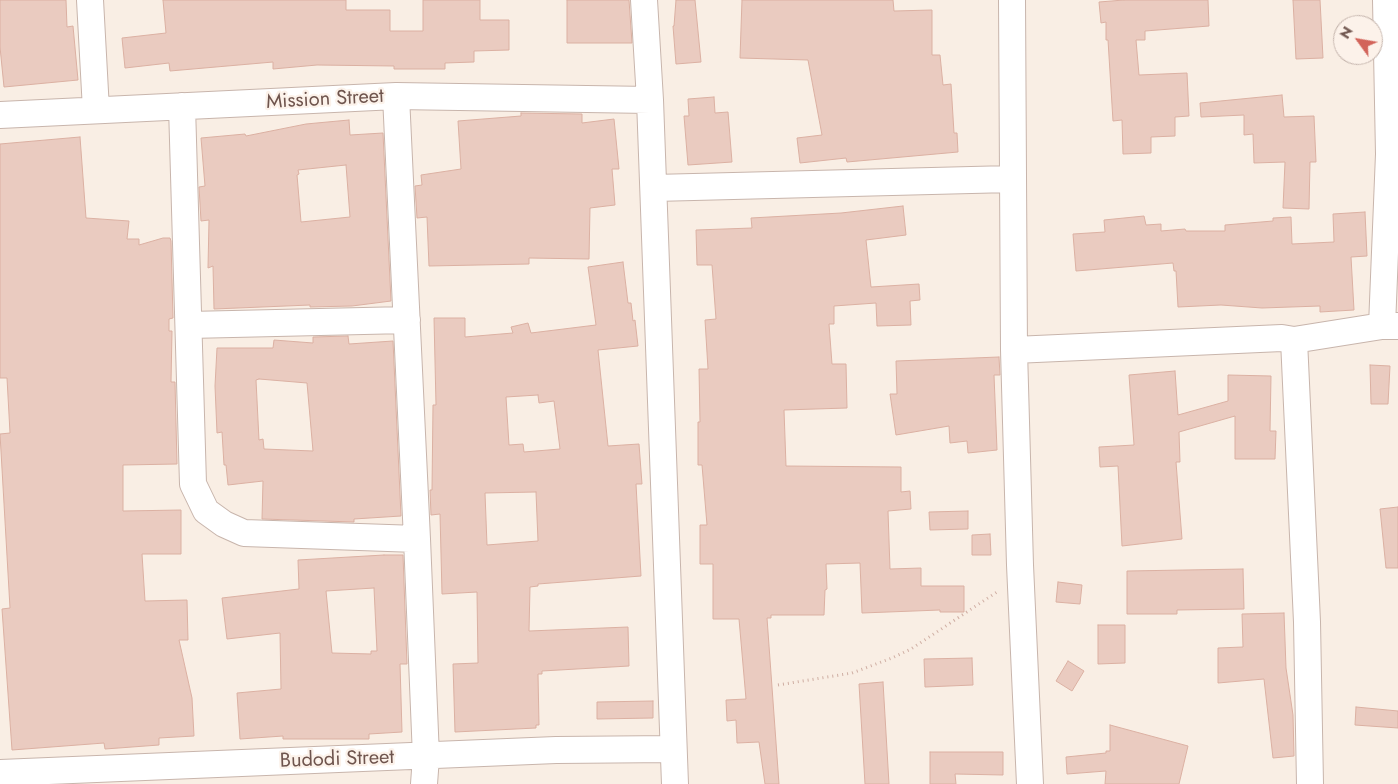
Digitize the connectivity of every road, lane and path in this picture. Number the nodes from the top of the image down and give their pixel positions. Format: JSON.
{"nodes":[{"id":1,"x":90,"y":0,"type":"edge"},
{"id":2,"x":644,"y":0,"type":"edge"},
{"id":3,"x":1012,"y":0,"type":"edge"},
{"id":4,"x":1386,"y":0,"type":"edge"},
{"id":5,"x":396,"y":96,"type":"junction"},
{"id":6,"x":650,"y":100,"type":"junction"},
{"id":7,"x":182,"y":106,"type":"junction"},
{"id":8,"x":96,"y":110,"type":"junction"},
{"id":9,"x":0,"y":115,"type":"edge"},
{"id":10,"x":1011,"y":180,"type":"junction"},
{"id":11,"x":654,"y":188,"type":"junction"},
{"id":12,"x":407,"y":320,"type":"junction"},
{"id":13,"x":189,"y":325,"type":"junction"},
{"id":14,"x":1390,"y":326,"type":"edge"},
{"id":15,"x":1294,"y":340,"type":"junction"},
{"id":16,"x":1014,"y":350,"type":"junction"},
{"id":17,"x":417,"y":539,"type":"junction"},
{"id":18,"x":1020,"y":565,"type":"junction"},
{"id":19,"x":778,"y":685,"type":"dead end"},
{"id":20,"x":673,"y":749,"type":"junction"},
{"id":21,"x":426,"y":757,"type":"junction"},
{"id":22,"x":0,"y":773,"type":"edge"},
{"id":23,"x":424,"y":784,"type":"edge"},
{"id":24,"x":675,"y":784,"type":"edge"},
{"id":25,"x":1030,"y":784,"type":"edge"},
{"id":26,"x":1310,"y":784,"type":"edge"}],
"edges":[{"from":1,"to":8,"type":"street"},
{"from":2,"to":6,"type":"street"},
{"from":3,"to":10,"type":"street"},
{"from":4,"to":14,"type":"street"},
{"from":5,"to":6,"type":"street","name":"Mission Street"},
{"from":5,"to":7,"type":"street","name":"Mission Street"},
{"from":5,"to":12,"type":"street"},
{"from":6,"to":11,"type":"street"},
{"from":7,"to":8,"type":"street","name":"Mission Street"},
{"from":7,"to":13,"type":"street"},
{"from":8,"to":9,"type":"street","name":"Mission Street"},
{"from":10,"to":11,"type":"street"},
{"from":10,"to":16,"type":"street"},
{"from":11,"to":20,"type":"street"},
{"from":12,"to":13,"type":"street"},
{"from":12,"to":17,"type":"street"},
{"from":13,"to":17,"type":"street"},
{"from":14,"to":15,"type":"street"},
{"from":15,"to":16,"type":"street"},
{"from":15,"to":26,"type":"street"},
{"from":16,"to":18,"type":"street"},
{"from":17,"to":21,"type":"street"},
{"from":18,"to":19,"type":"path"},
{"from":18,"to":25,"type":"street"},
{"from":20,"to":21,"type":"street","name":"Budodi Street"},
{"from":20,"to":24,"type":"street"},
{"from":21,"to":22,"type":"street","name":"Budodi Street"},
{"from":21,"to":23,"type":"street"}]}
